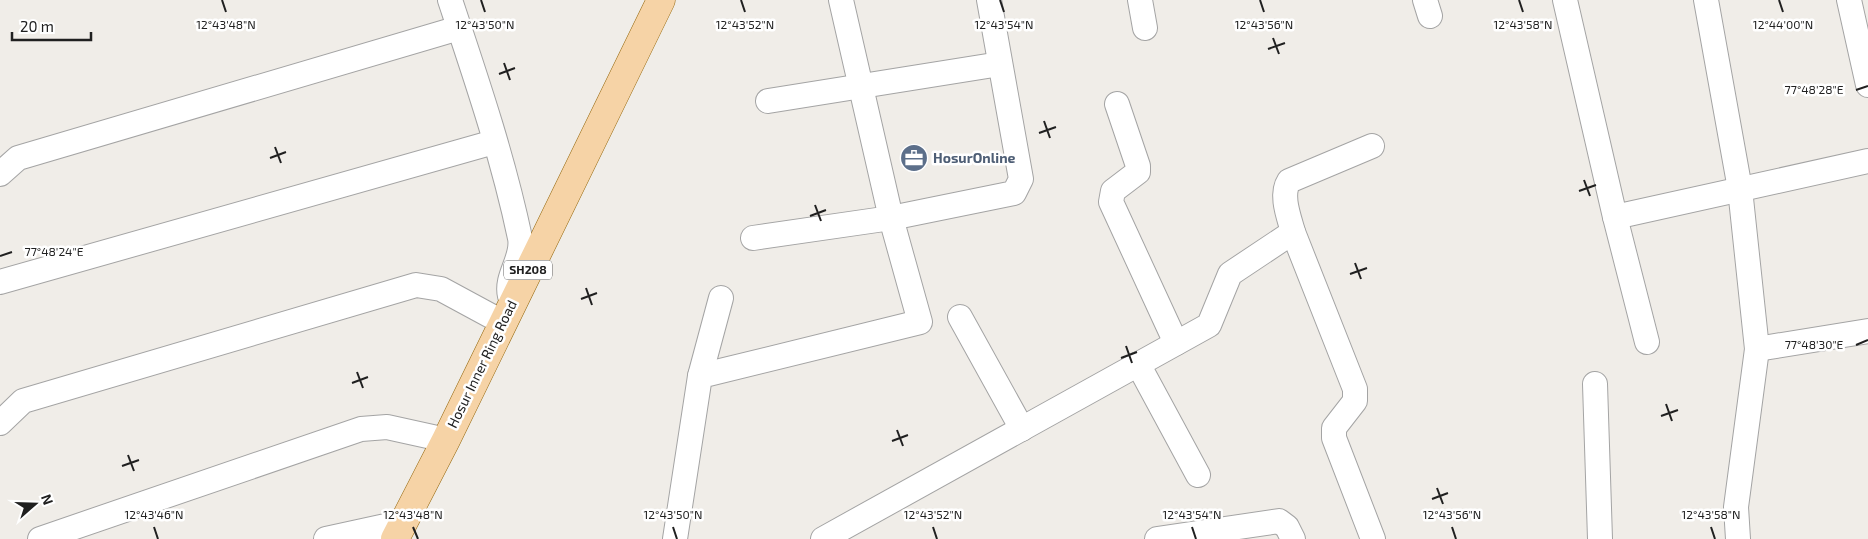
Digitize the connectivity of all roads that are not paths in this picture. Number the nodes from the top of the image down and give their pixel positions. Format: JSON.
{"nodes":[{"id":1,"x":450,"y":0,"type":"edge"},
{"id":2,"x":661,"y":0,"type":"edge"},
{"id":3,"x":841,"y":0,"type":"edge"},
{"id":4,"x":989,"y":0,"type":"edge"},
{"id":5,"x":1140,"y":0,"type":"edge"},
{"id":6,"x":1565,"y":0,"type":"edge"},
{"id":7,"x":1706,"y":0,"type":"edge"},
{"id":8,"x":1849,"y":0,"type":"edge"},
{"id":9,"x":459,"y":28,"type":"junction"},
{"id":10,"x":1145,"y":28,"type":"dead end"},
{"id":11,"x":1000,"y":64,"type":"junction"},
{"id":12,"x":1868,"y":85,"type":"edge"},
{"id":13,"x":860,"y":88,"type":"junction"},
{"id":14,"x":768,"y":102,"type":"dead end"},
{"id":15,"x":1117,"y":104,"type":"dead end"},
{"id":16,"x":494,"y":142,"type":"junction"},
{"id":17,"x":1372,"y":146,"type":"dead end"},
{"id":18,"x":1868,"y":161,"type":"edge"},
{"id":19,"x":0,"y":174,"type":"edge"},
{"id":20,"x":1740,"y":189,"type":"junction"},
{"id":21,"x":1615,"y":217,"type":"junction"},
{"id":22,"x":890,"y":218,"type":"junction"},
{"id":23,"x":1293,"y":232,"type":"junction"},
{"id":24,"x":753,"y":238,"type":"dead end"},
{"id":25,"x":0,"y":282,"type":"edge"},
{"id":26,"x":720,"y":298,"type":"dead end"},
{"id":27,"x":508,"y":310,"type":"junction"},
{"id":28,"x":960,"y":317,"type":"dead end"},
{"id":29,"x":1868,"y":331,"type":"edge"},
{"id":30,"x":1648,"y":342,"type":"dead end"},
{"id":31,"x":1176,"y":343,"type":"junction"},
{"id":32,"x":1757,"y":349,"type":"junction"},
{"id":33,"x":1138,"y":364,"type":"junction"},
{"id":34,"x":700,"y":376,"type":"junction"},
{"id":35,"x":1596,"y":384,"type":"dead end"},
{"id":36,"x":0,"y":422,"type":"edge"},
{"id":37,"x":1022,"y":429,"type":"junction"},
{"id":38,"x":446,"y":440,"type":"junction"},
{"id":39,"x":1198,"y":475,"type":"dead end"},
{"id":40,"x":399,"y":530,"type":"edge"},
{"id":41,"x":40,"y":539,"type":"edge"},
{"id":42,"x":326,"y":539,"type":"edge"},
{"id":43,"x":675,"y":539,"type":"edge"},
{"id":44,"x":822,"y":539,"type":"edge"},
{"id":45,"x":1157,"y":539,"type":"edge"},
{"id":46,"x":1293,"y":539,"type":"edge"},
{"id":47,"x":1373,"y":539,"type":"edge"},
{"id":48,"x":1600,"y":539,"type":"edge"},
{"id":49,"x":1738,"y":539,"type":"edge"}],
"edges":[{"from":1,"to":9,"type":"street"},
{"from":2,"to":27,"type":"main road","name":"Hosur Inner Ring Road","number":"SH208"},
{"from":3,"to":13,"type":"street"},
{"from":4,"to":11,"type":"street"},
{"from":5,"to":10,"type":"street"},
{"from":6,"to":21,"type":"street"},
{"from":7,"to":20,"type":"street"},
{"from":8,"to":12,"type":"street"},
{"from":9,"to":16,"type":"street"},
{"from":9,"to":19,"type":"street"},
{"from":11,"to":13,"type":"street"},
{"from":11,"to":22,"type":"street"},
{"from":13,"to":14,"type":"street"},
{"from":13,"to":22,"type":"street"},
{"from":15,"to":31,"type":"street"},
{"from":16,"to":25,"type":"street"},
{"from":16,"to":27,"type":"street"},
{"from":17,"to":23,"type":"street"},
{"from":18,"to":20,"type":"street"},
{"from":20,"to":21,"type":"street"},
{"from":20,"to":32,"type":"street"},
{"from":21,"to":30,"type":"street"},
{"from":22,"to":24,"type":"street"},
{"from":22,"to":34,"type":"street"},
{"from":23,"to":31,"type":"street"},
{"from":23,"to":47,"type":"street"},
{"from":26,"to":34,"type":"street"},
{"from":27,"to":36,"type":"street"},
{"from":27,"to":38,"type":"main road","name":"Hosur Inner Ring Road","number":"SH208"},
{"from":28,"to":37,"type":"street"},
{"from":29,"to":32,"type":"street"},
{"from":31,"to":33,"type":"street"},
{"from":32,"to":49,"type":"street"},
{"from":33,"to":37,"type":"street"},
{"from":33,"to":39,"type":"street"},
{"from":34,"to":43,"type":"street"},
{"from":35,"to":48,"type":"street"},
{"from":37,"to":44,"type":"street"},
{"from":38,"to":40,"type":"main road","name":"Hosur Inner Ring Road","number":"SH208"},
{"from":38,"to":41,"type":"street"},
{"from":40,"to":42,"type":"street"},
{"from":45,"to":46,"type":"street"}]}
